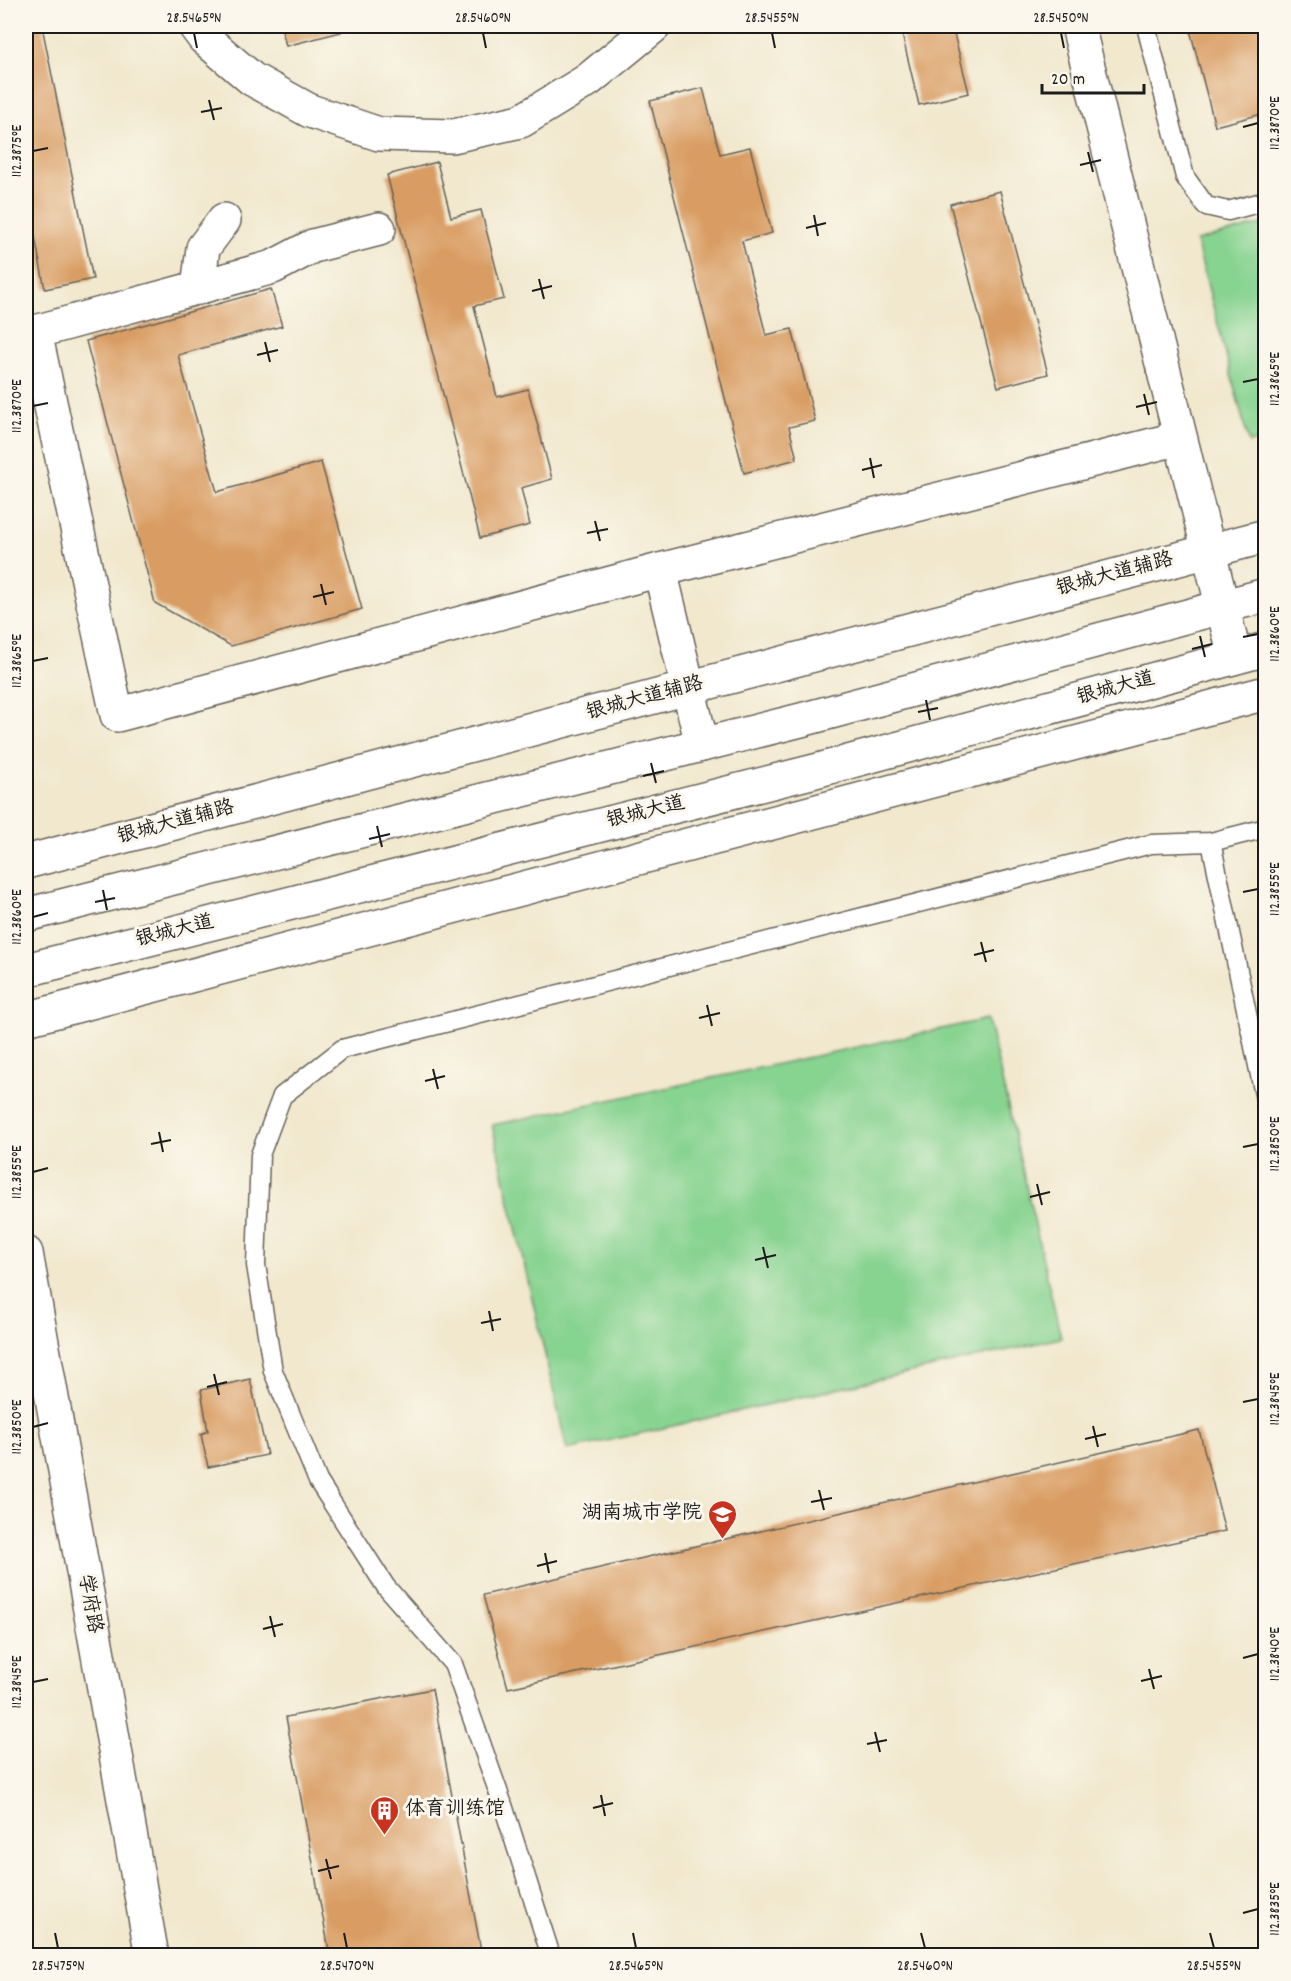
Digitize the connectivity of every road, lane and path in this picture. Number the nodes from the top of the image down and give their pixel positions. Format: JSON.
{"nodes":[{"id":1,"x":195,"y":26,"type":"edge"},
{"id":2,"x":654,"y":26,"type":"edge"},
{"id":3,"x":1078,"y":26,"type":"edge"},
{"id":4,"x":1146,"y":26,"type":"edge"},
{"id":5,"x":1266,"y":201,"type":"edge"},
{"id":6,"x":224,"y":220,"type":"dead end"},
{"id":7,"x":379,"y":228,"type":"dead end"},
{"id":8,"x":198,"y":288,"type":"junction"},
{"id":9,"x":30,"y":333,"type":"edge"},
{"id":10,"x":1180,"y":438,"type":"junction"},
{"id":11,"x":1266,"y":536,"type":"edge"},
{"id":12,"x":1208,"y":550,"type":"junction"},
{"id":13,"x":660,"y":570,"type":"junction"},
{"id":14,"x":1266,"y":595,"type":"edge"},
{"id":15,"x":1222,"y":607,"type":"junction"},
{"id":16,"x":1250,"y":653,"type":"edge"},
{"id":17,"x":689,"y":688,"type":"junction"},
{"id":18,"x":1266,"y":693,"type":"edge"},
{"id":19,"x":702,"y":745,"type":"junction"},
{"id":20,"x":1266,"y":828,"type":"edge"},
{"id":21,"x":1211,"y":842,"type":"junction"},
{"id":22,"x":26,"y":862,"type":"edge"},
{"id":23,"x":26,"y":915,"type":"edge"},
{"id":24,"x":26,"y":970,"type":"edge"},
{"id":25,"x":26,"y":1019,"type":"edge"},
{"id":26,"x":1266,"y":1104,"type":"edge"},
{"id":27,"x":26,"y":1253,"type":"edge"},
{"id":28,"x":152,"y":1956,"type":"edge"},
{"id":29,"x":550,"y":1956,"type":"edge"}],
"edges":[{"from":1,"to":2,"type":"street"},
{"from":3,"to":10,"type":"street"},
{"from":4,"to":5,"type":"lane"},
{"from":6,"to":8,"type":"street"},
{"from":7,"to":8,"type":"street"},
{"from":8,"to":9,"type":"street"},
{"from":9,"to":13,"type":"street"},
{"from":10,"to":12,"type":"street"},
{"from":10,"to":13,"type":"street"},
{"from":11,"to":12,"type":"street","name":"银城大道辅路"},
{"from":12,"to":15,"type":"street"},
{"from":12,"to":17,"type":"street","name":"银城大道辅路"},
{"from":13,"to":17,"type":"street"},
{"from":14,"to":15,"type":"street"},
{"from":15,"to":16,"type":"street"},
{"from":15,"to":19,"type":"street"},
{"from":16,"to":24,"type":"street","name":"银城大道"},
{"from":17,"to":19,"type":"street"},
{"from":17,"to":22,"type":"street","name":"银城大道辅路"},
{"from":18,"to":25,"type":"street"},
{"from":19,"to":23,"type":"street"},
{"from":20,"to":21,"type":"lane"},
{"from":21,"to":26,"type":"lane"},
{"from":21,"to":29,"type":"lane"},
{"from":27,"to":28,"type":"street","name":"学府路"}]}
